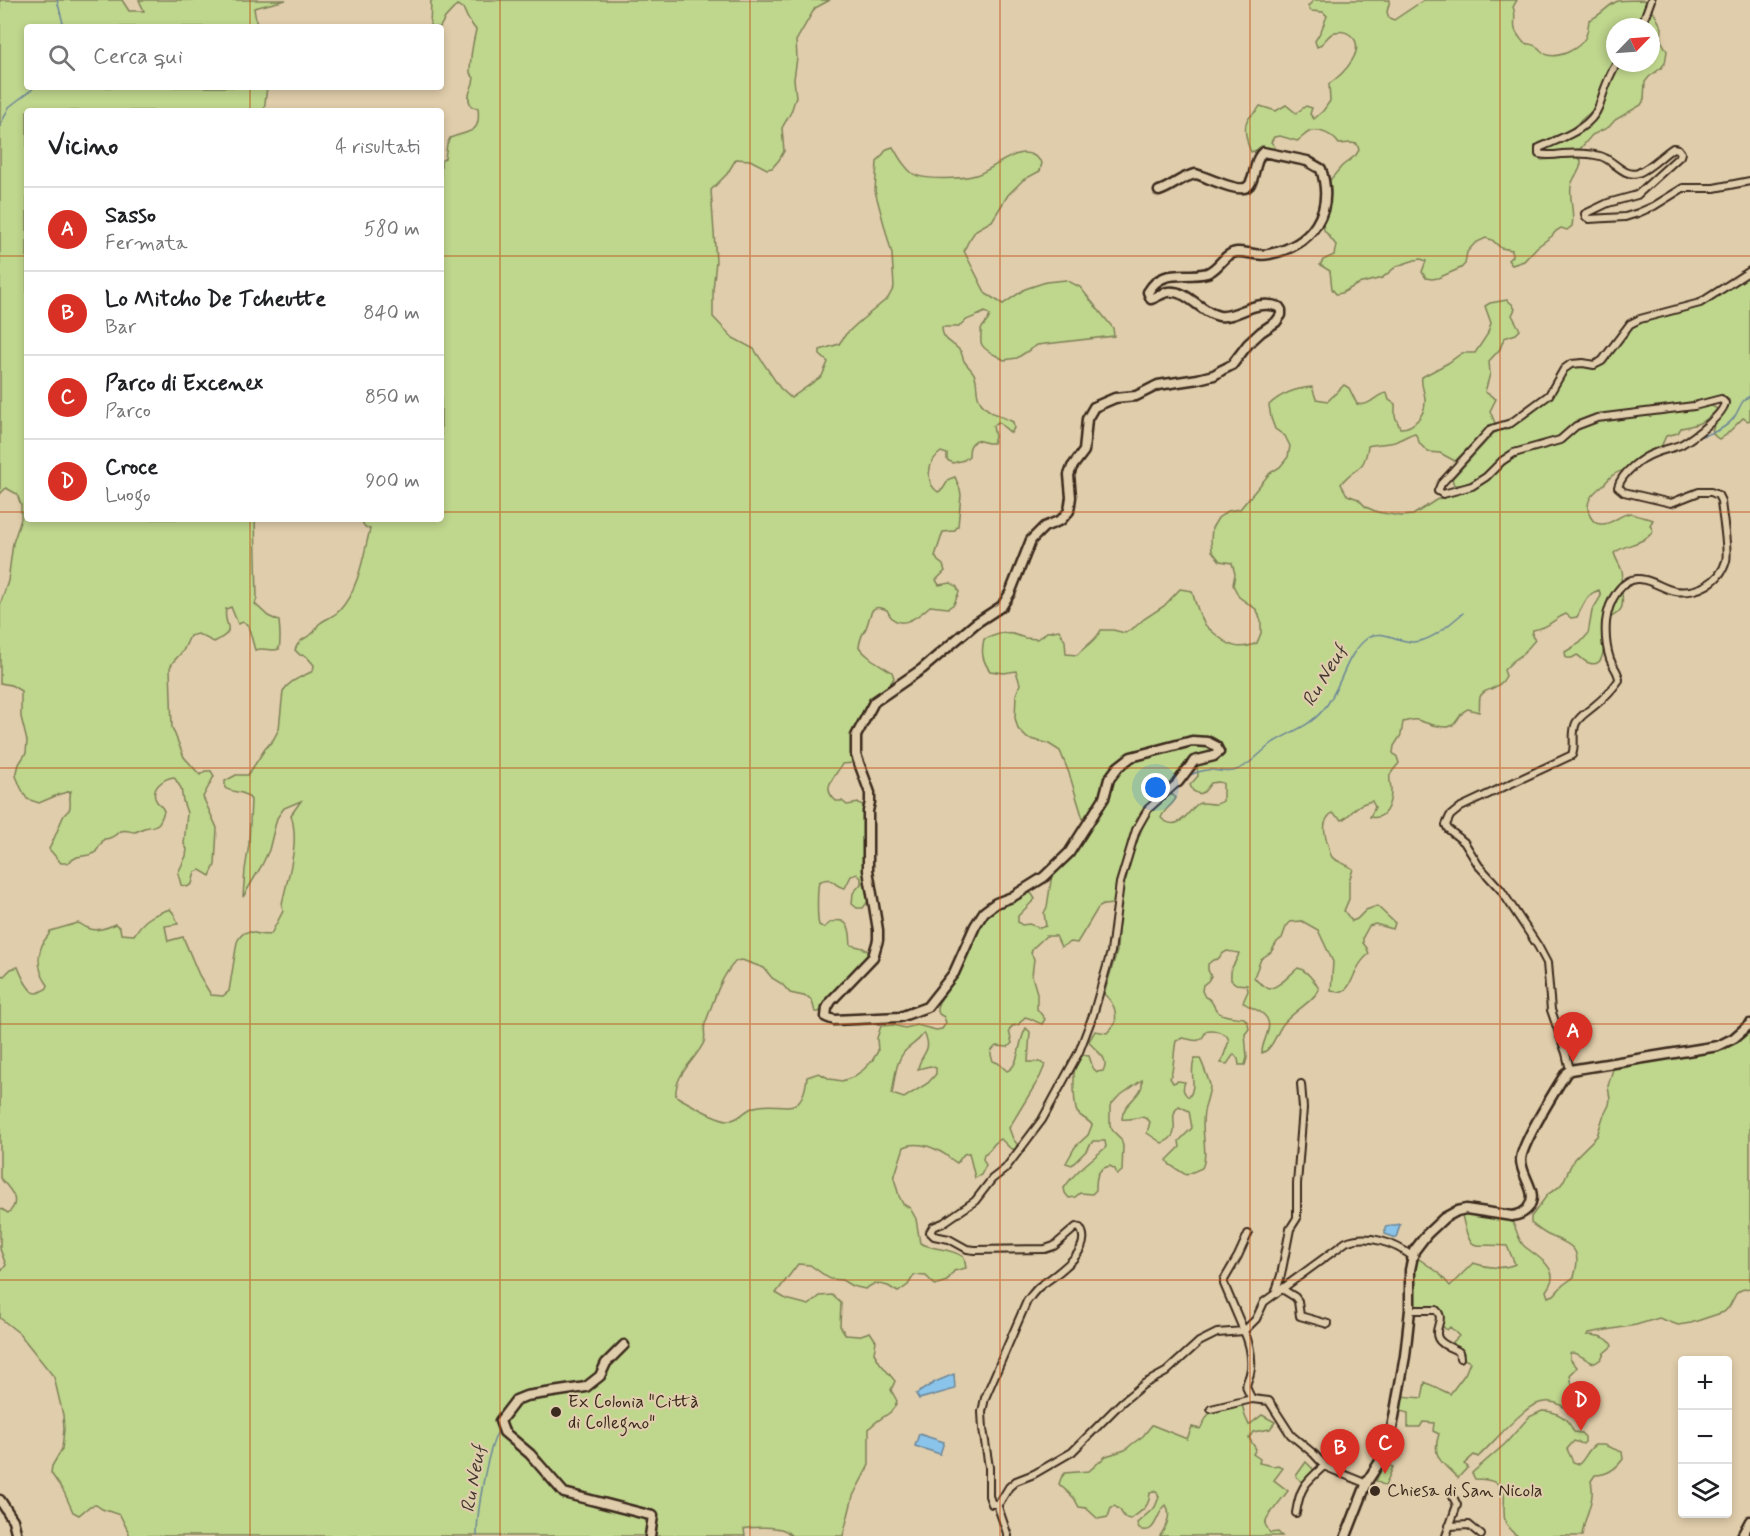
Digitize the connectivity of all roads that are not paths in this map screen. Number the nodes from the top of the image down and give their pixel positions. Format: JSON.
{"nodes":[{"id":1,"x":1651,"y":0,"type":"edge"},
{"id":2,"x":1644,"y":18,"type":"edge"},
{"id":3,"x":1612,"y":72,"type":"edge"},
{"id":4,"x":1750,"y":181,"type":"edge"},
{"id":5,"x":1159,"y":191,"type":"dead end"},
{"id":6,"x":1750,"y":271,"type":"edge"},
{"id":7,"x":1178,"y":782,"type":"joint"},
{"id":8,"x":1750,"y":1024,"type":"edge"},
{"id":9,"x":1570,"y":1070,"type":"junction"},
{"id":10,"x":1301,"y":1084,"type":"dead end"},
{"id":11,"x":1248,"y":1234,"type":"dead end"},
{"id":12,"x":1412,"y":1256,"type":"junction"},
{"id":13,"x":1282,"y":1288,"type":"junction"},
{"id":14,"x":1275,"y":1294,"type":"junction"},
{"id":15,"x":1410,"y":1310,"type":"junction"},
{"id":16,"x":1328,"y":1324,"type":"dead end"},
{"id":17,"x":1244,"y":1331,"type":"junction"},
{"id":18,"x":624,"y":1345,"type":"dead end"},
{"id":19,"x":1460,"y":1358,"type":"dead end"},
{"id":20,"x":1252,"y":1399,"type":"junction"},
{"id":21,"x":1211,"y":1409,"type":"dead end"},
{"id":22,"x":1324,"y":1466,"type":"junction"},
{"id":23,"x":1367,"y":1484,"type":"junction"},
{"id":24,"x":1453,"y":1497,"type":"dead end"},
{"id":25,"x":0,"y":1500,"type":"edge"},
{"id":26,"x":997,"y":1504,"type":"junction"},
{"id":27,"x":1296,"y":1513,"type":"dead end"},
{"id":28,"x":1750,"y":1521,"type":"edge"},
{"id":29,"x":1449,"y":1526,"type":"junction"},
{"id":30,"x":1481,"y":1535,"type":"edge"},
{"id":31,"x":17,"y":1536,"type":"edge"},
{"id":32,"x":650,"y":1536,"type":"edge"},
{"id":33,"x":1008,"y":1536,"type":"edge"},
{"id":34,"x":1346,"y":1536,"type":"edge"},
{"id":35,"x":1446,"y":1536,"type":"edge"},
{"id":36,"x":1742,"y":1536,"type":"edge"}],
"edges":[{"from":1,"to":2,"type":"street"},
{"from":3,"to":4,"type":"street"},
{"from":5,"to":7,"type":"street"},
{"from":6,"to":9,"type":"street"},
{"from":7,"to":26,"type":"street"},
{"from":8,"to":9,"type":"street"},
{"from":9,"to":12,"type":"street"},
{"from":10,"to":14,"type":"street"},
{"from":11,"to":17,"type":"street"},
{"from":12,"to":13,"type":"street"},
{"from":12,"to":15,"type":"street"},
{"from":13,"to":14,"type":"street"},
{"from":13,"to":16,"type":"street"},
{"from":14,"to":17,"type":"street"},
{"from":15,"to":19,"type":"street"},
{"from":15,"to":23,"type":"street"},
{"from":17,"to":20,"type":"street"},
{"from":17,"to":26,"type":"street"},
{"from":18,"to":32,"type":"street"},
{"from":20,"to":21,"type":"street"},
{"from":20,"to":22,"type":"street"},
{"from":22,"to":23,"type":"street"},
{"from":22,"to":27,"type":"street"},
{"from":23,"to":34,"type":"street"},
{"from":24,"to":29,"type":"street"},
{"from":25,"to":31,"type":"street"},
{"from":26,"to":33,"type":"street"},
{"from":28,"to":36,"type":"street"},
{"from":29,"to":30,"type":"street"},
{"from":29,"to":35,"type":"street"}]}
